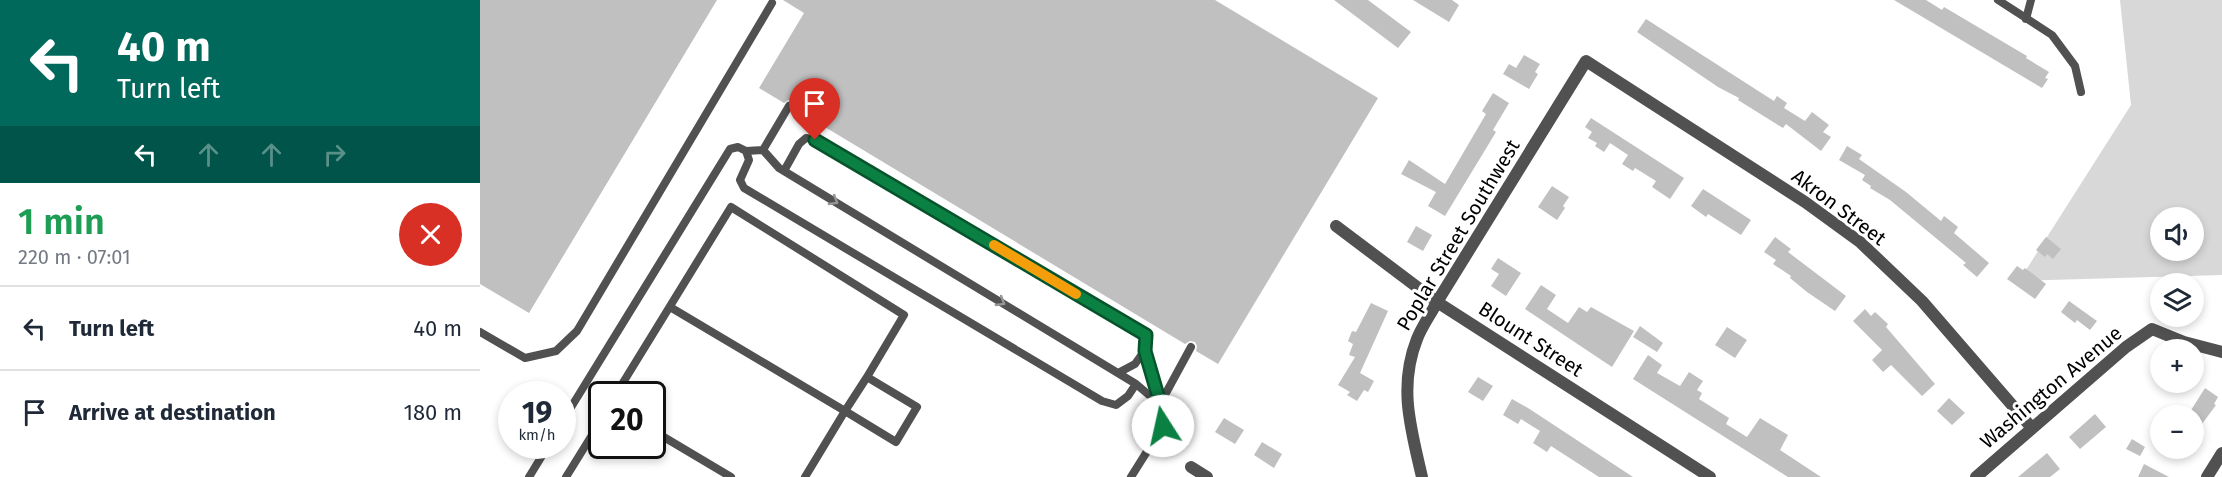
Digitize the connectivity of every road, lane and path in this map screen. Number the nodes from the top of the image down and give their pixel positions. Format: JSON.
{"nodes":[{"id":1,"x":1998,"y":0,"type":"edge"},
{"id":2,"x":2031,"y":0,"type":"edge"},
{"id":3,"x":772,"y":3,"type":"dead end"},
{"id":4,"x":2026,"y":19,"type":"junction"},
{"id":5,"x":1586,"y":61,"type":"joint"},
{"id":6,"x":2081,"y":92,"type":"dead end"},
{"id":7,"x":789,"y":106,"type":"dead end"},
{"id":8,"x":763,"y":150,"type":"junction"},
{"id":9,"x":746,"y":151,"type":"junction"},
{"id":10,"x":784,"y":171,"type":"junction"},
{"id":11,"x":1336,"y":226,"type":"dead end"},
{"id":12,"x":1437,"y":302,"type":"junction"},
{"id":13,"x":670,"y":307,"type":"junction"},
{"id":14,"x":480,"y":332,"type":"edge"},
{"id":15,"x":1191,"y":347,"type":"dead end"},
{"id":16,"x":1145,"y":351,"type":"junction"},
{"id":17,"x":2222,"y":352,"type":"edge"},
{"id":18,"x":1118,"y":373,"type":"junction"},
{"id":19,"x":867,"y":377,"type":"junction"},
{"id":20,"x":624,"y":381,"type":"edge"},
{"id":21,"x":1136,"y":384,"type":"junction"},
{"id":22,"x":576,"y":399,"type":"edge"},
{"id":23,"x":1159,"y":402,"type":"junction"},
{"id":24,"x":845,"y":411,"type":"junction"},
{"id":25,"x":2032,"y":428,"type":"junction"},
{"id":26,"x":666,"y":438,"type":"edge"},
{"id":27,"x":588,"y":442,"type":"edge"},
{"id":28,"x":2222,"y":453,"type":"edge"},
{"id":29,"x":540,"y":459,"type":"edge"},
{"id":30,"x":1191,"y":467,"type":"dead end"},
{"id":31,"x":530,"y":477,"type":"edge"},
{"id":32,"x":566,"y":477,"type":"edge"},
{"id":33,"x":731,"y":477,"type":"edge"},
{"id":34,"x":805,"y":477,"type":"edge"},
{"id":35,"x":1131,"y":477,"type":"edge"},
{"id":36,"x":1207,"y":477,"type":"edge"},
{"id":37,"x":1422,"y":477,"type":"edge"},
{"id":38,"x":1710,"y":477,"type":"edge"},
{"id":39,"x":1976,"y":477,"type":"edge"},
{"id":40,"x":2207,"y":477,"type":"edge"}],
"edges":[{"from":1,"to":4,"type":"lane"},
{"from":2,"to":4,"type":"lane"},
{"from":3,"to":14,"type":"lane"},
{"from":4,"to":6,"type":"lane"},
{"from":5,"to":12,"type":"street","name":"Poplar Street Southwest"},
{"from":5,"to":25,"type":"street","name":"Akron Street"},
{"from":7,"to":8,"type":"lane"},
{"from":8,"to":9,"type":"lane"},
{"from":8,"to":10,"type":"lane"},
{"from":9,"to":21,"type":"lane"},
{"from":9,"to":22,"type":"lane"},
{"from":10,"to":16,"type":"lane"},
{"from":10,"to":18,"type":"lane","one_way":true},
{"from":11,"to":12,"type":"street","name":"Blount Street"},
{"from":12,"to":37,"type":"street","name":"Poplar Street Southwest"},
{"from":12,"to":38,"type":"street","name":"Blount Street"},
{"from":13,"to":19,"type":"lane"},
{"from":13,"to":20,"type":"lane"},
{"from":13,"to":24,"type":"lane"},
{"from":15,"to":23,"type":"lane"},
{"from":16,"to":18,"type":"lane"},
{"from":16,"to":23,"type":"lane"},
{"from":17,"to":25,"type":"street","name":"Washington Avenue"},
{"from":18,"to":21,"type":"lane"},
{"from":19,"to":24,"type":"lane"},
{"from":19,"to":24,"type":"lane"},
{"from":21,"to":23,"type":"lane"},
{"from":23,"to":35,"type":"lane"},
{"from":24,"to":34,"type":"lane"},
{"from":25,"to":39,"type":"street","name":"Washington Avenue"},
{"from":26,"to":33,"type":"lane"},
{"from":27,"to":32,"type":"lane"},
{"from":28,"to":40,"type":"street"},
{"from":29,"to":31,"type":"lane"},
{"from":30,"to":36,"type":"street"}]}
